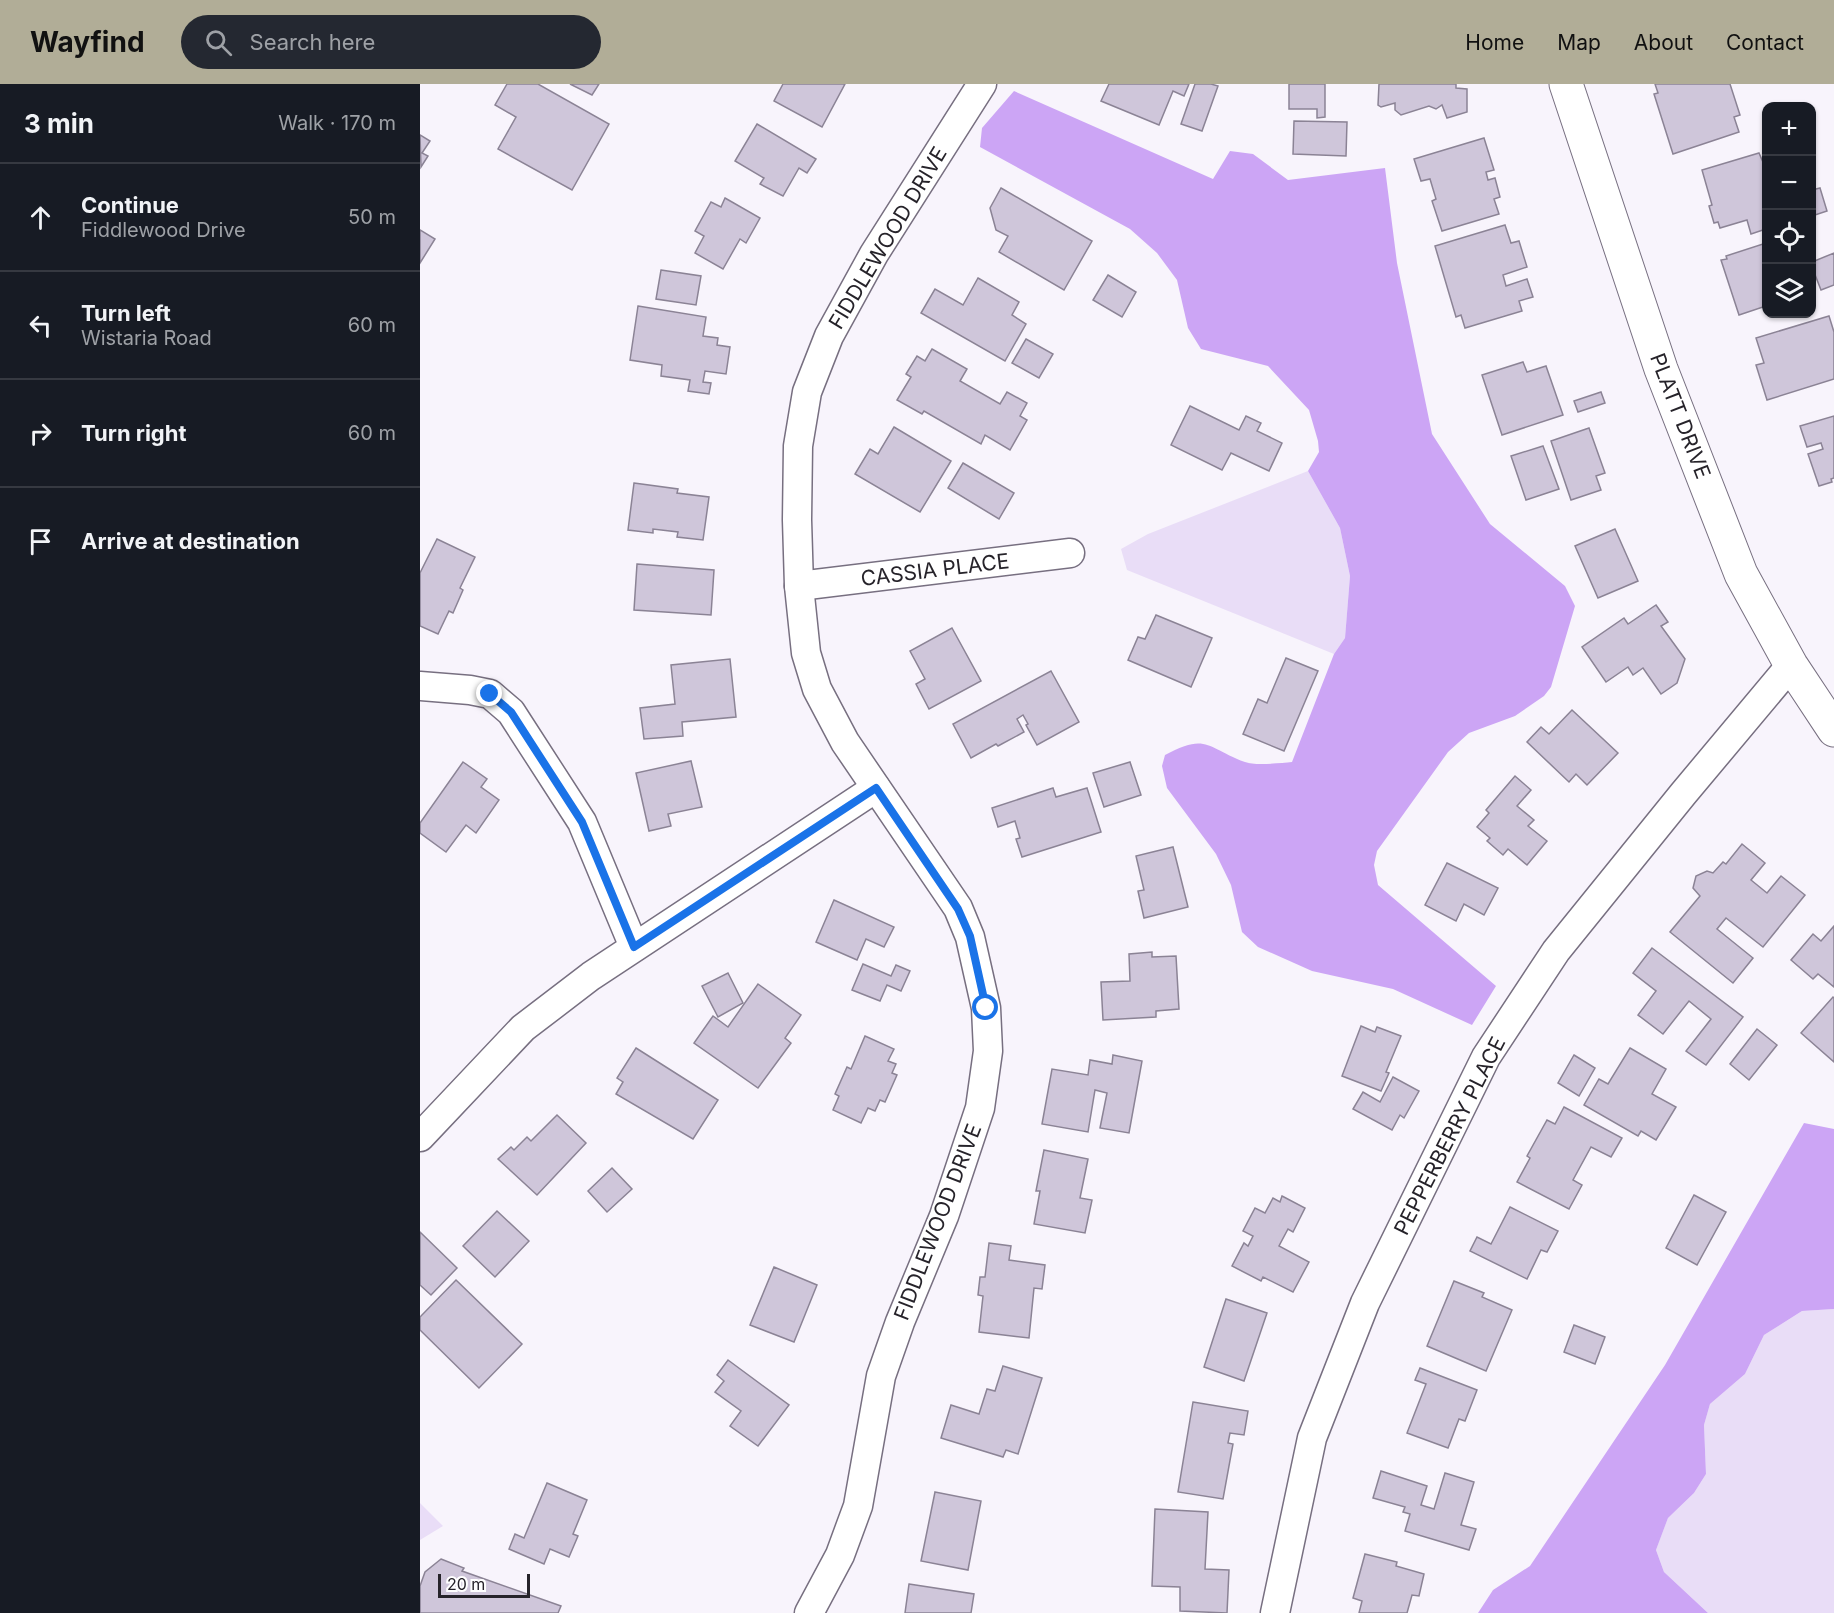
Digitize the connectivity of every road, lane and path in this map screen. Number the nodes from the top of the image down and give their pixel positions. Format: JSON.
{"nodes":[{"id":1,"x":982,"y":84,"type":"edge"},
{"id":2,"x":1566,"y":84,"type":"edge"},
{"id":3,"x":1070,"y":553,"type":"dead end"},
{"id":4,"x":799,"y":586,"type":"junction"},
{"id":5,"x":1791,"y":665,"type":"junction"},
{"id":6,"x":420,"y":686,"type":"edge"},
{"id":7,"x":1834,"y":730,"type":"edge"},
{"id":8,"x":876,"y":788,"type":"junction"},
{"id":9,"x":634,"y":947,"type":"junction"},
{"id":10,"x":420,"y":1137,"type":"edge"},
{"id":11,"x":808,"y":1613,"type":"edge"},
{"id":12,"x":1275,"y":1613,"type":"edge"}],
"edges":[{"from":1,"to":4,"type":"street","name":"FIDDLEWOOD DRIVE"},
{"from":2,"to":5,"type":"street","name":"PLATT DRIVE"},
{"from":3,"to":4,"type":"street","name":"CASSIA PLACE"},
{"from":4,"to":8,"type":"street","name":"FIDDLEWOOD DRIVE"},
{"from":5,"to":7,"type":"street","name":"PLATT DRIVE"},
{"from":5,"to":12,"type":"street","name":"PEPPERBERRY PLACE"},
{"from":6,"to":9,"type":"street"},
{"from":8,"to":9,"type":"street"},
{"from":8,"to":11,"type":"street","name":"FIDDLEWOOD DRIVE"},
{"from":9,"to":10,"type":"street"}]}
